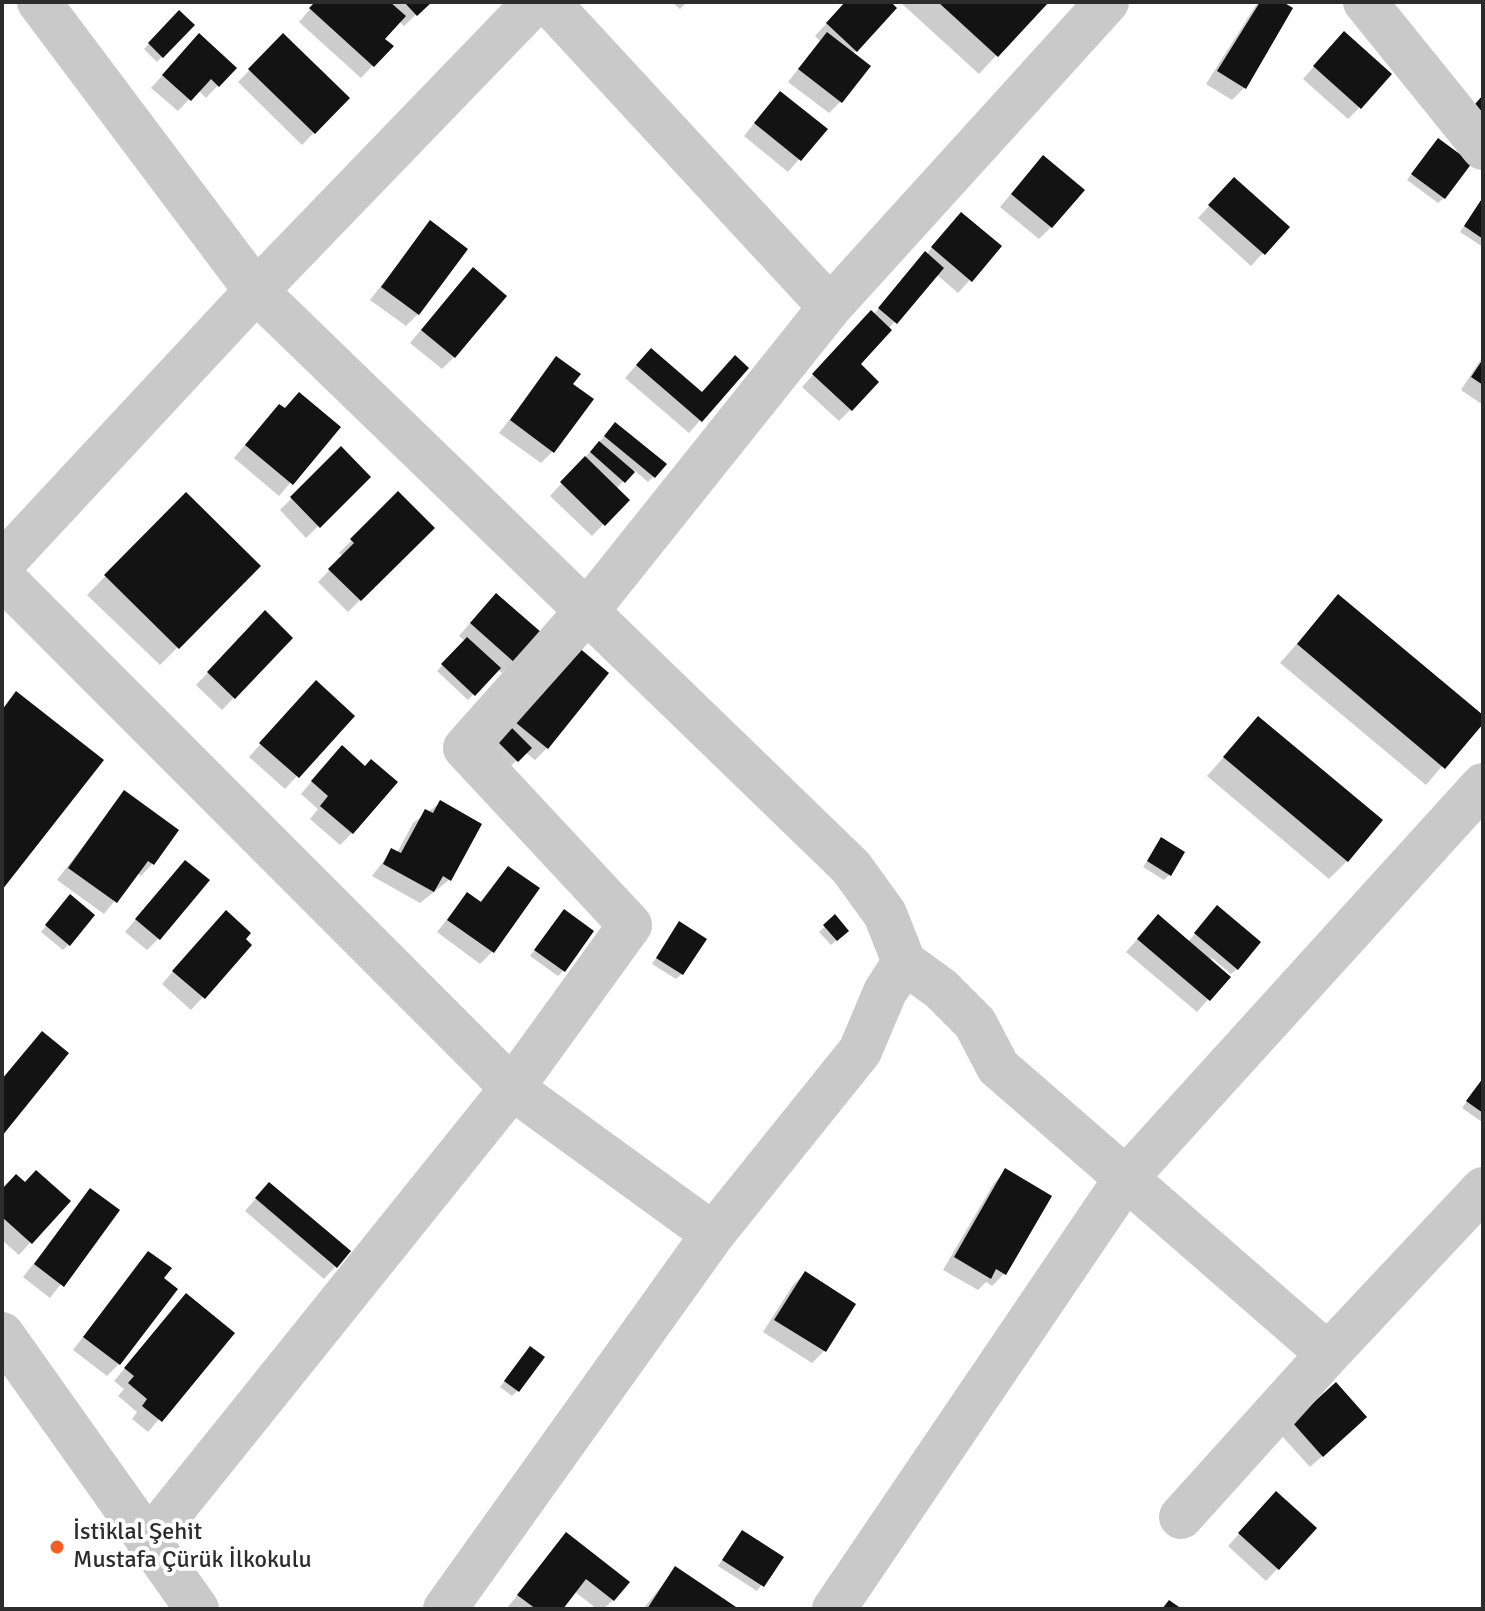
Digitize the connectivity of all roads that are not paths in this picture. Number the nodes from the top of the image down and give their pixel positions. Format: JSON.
{"nodes":[{"id":1,"x":39,"y":2,"type":"edge"},
{"id":2,"x":535,"y":2,"type":"edge"},
{"id":3,"x":548,"y":2,"type":"edge"},
{"id":4,"x":1107,"y":2,"type":"edge"},
{"id":5,"x":1365,"y":2,"type":"edge"},
{"id":6,"x":1483,"y":148,"type":"edge"},
{"id":7,"x":256,"y":291,"type":"junction"},
{"id":8,"x":830,"y":307,"type":"junction"},
{"id":9,"x":2,"y":564,"type":"edge"},
{"id":10,"x":2,"y":577,"type":"edge"},
{"id":11,"x":587,"y":611,"type":"junction"},
{"id":12,"x":1483,"y":785,"type":"edge"},
{"id":13,"x":904,"y":962,"type":"junction"},
{"id":14,"x":512,"y":1088,"type":"junction"},
{"id":15,"x":1126,"y":1178,"type":"junction"},
{"id":16,"x":1483,"y":1189,"type":"edge"},
{"id":17,"x":713,"y":1234,"type":"junction"},
{"id":18,"x":2,"y":1334,"type":"edge"},
{"id":19,"x":1328,"y":1354,"type":"junction"},
{"id":20,"x":1181,"y":1517,"type":"dead end"},
{"id":21,"x":148,"y":1541,"type":"junction"},
{"id":22,"x":464,"y":1603,"type":"edge"},
{"id":23,"x":197,"y":1609,"type":"edge"},
{"id":24,"x":834,"y":1609,"type":"edge"}],
"edges":[{"from":1,"to":7,"type":"street"},
{"from":2,"to":7,"type":"street"},
{"from":3,"to":8,"type":"street"},
{"from":4,"to":8,"type":"street"},
{"from":5,"to":6,"type":"street"},
{"from":7,"to":9,"type":"street"},
{"from":7,"to":11,"type":"street"},
{"from":8,"to":11,"type":"street"},
{"from":10,"to":14,"type":"street"},
{"from":11,"to":13,"type":"street"},
{"from":11,"to":14,"type":"street"},
{"from":12,"to":15,"type":"street"},
{"from":13,"to":15,"type":"street"},
{"from":13,"to":17,"type":"street"},
{"from":14,"to":17,"type":"street"},
{"from":14,"to":21,"type":"street"},
{"from":15,"to":19,"type":"street"},
{"from":15,"to":24,"type":"street"},
{"from":16,"to":19,"type":"street"},
{"from":17,"to":22,"type":"street"},
{"from":18,"to":21,"type":"street"},
{"from":19,"to":20,"type":"street"},
{"from":21,"to":23,"type":"street"}]}
